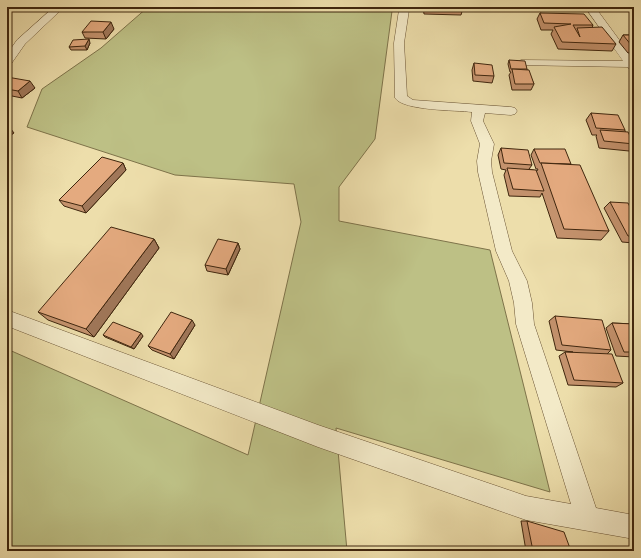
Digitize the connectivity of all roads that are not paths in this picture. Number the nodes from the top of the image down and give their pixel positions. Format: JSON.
{"nodes":[{"id":1,"x":59,"y":7,"type":"edge"},
{"id":2,"x":590,"y":7,"type":"edge"},
{"id":3,"x":404,"y":10,"type":"dead end"},
{"id":4,"x":7,"y":62,"type":"edge"},
{"id":5,"x":521,"y":63,"type":"edge"},
{"id":6,"x":633,"y":66,"type":"edge"},
{"id":7,"x":479,"y":109,"type":"junction"},
{"id":8,"x":511,"y":111,"type":"dead end"},
{"id":9,"x":7,"y":318,"type":"edge"},
{"id":10,"x":588,"y":519,"type":"junction"},
{"id":11,"x":634,"y":527,"type":"edge"}],
"edges":[{"from":1,"to":4,"type":"street"},
{"from":2,"to":6,"type":"street"},
{"from":3,"to":7,"type":"street"},
{"from":5,"to":6,"type":"street"},
{"from":7,"to":8,"type":"street"},
{"from":7,"to":10,"type":"street"},
{"from":9,"to":10,"type":"street"},
{"from":10,"to":11,"type":"street"}]}
